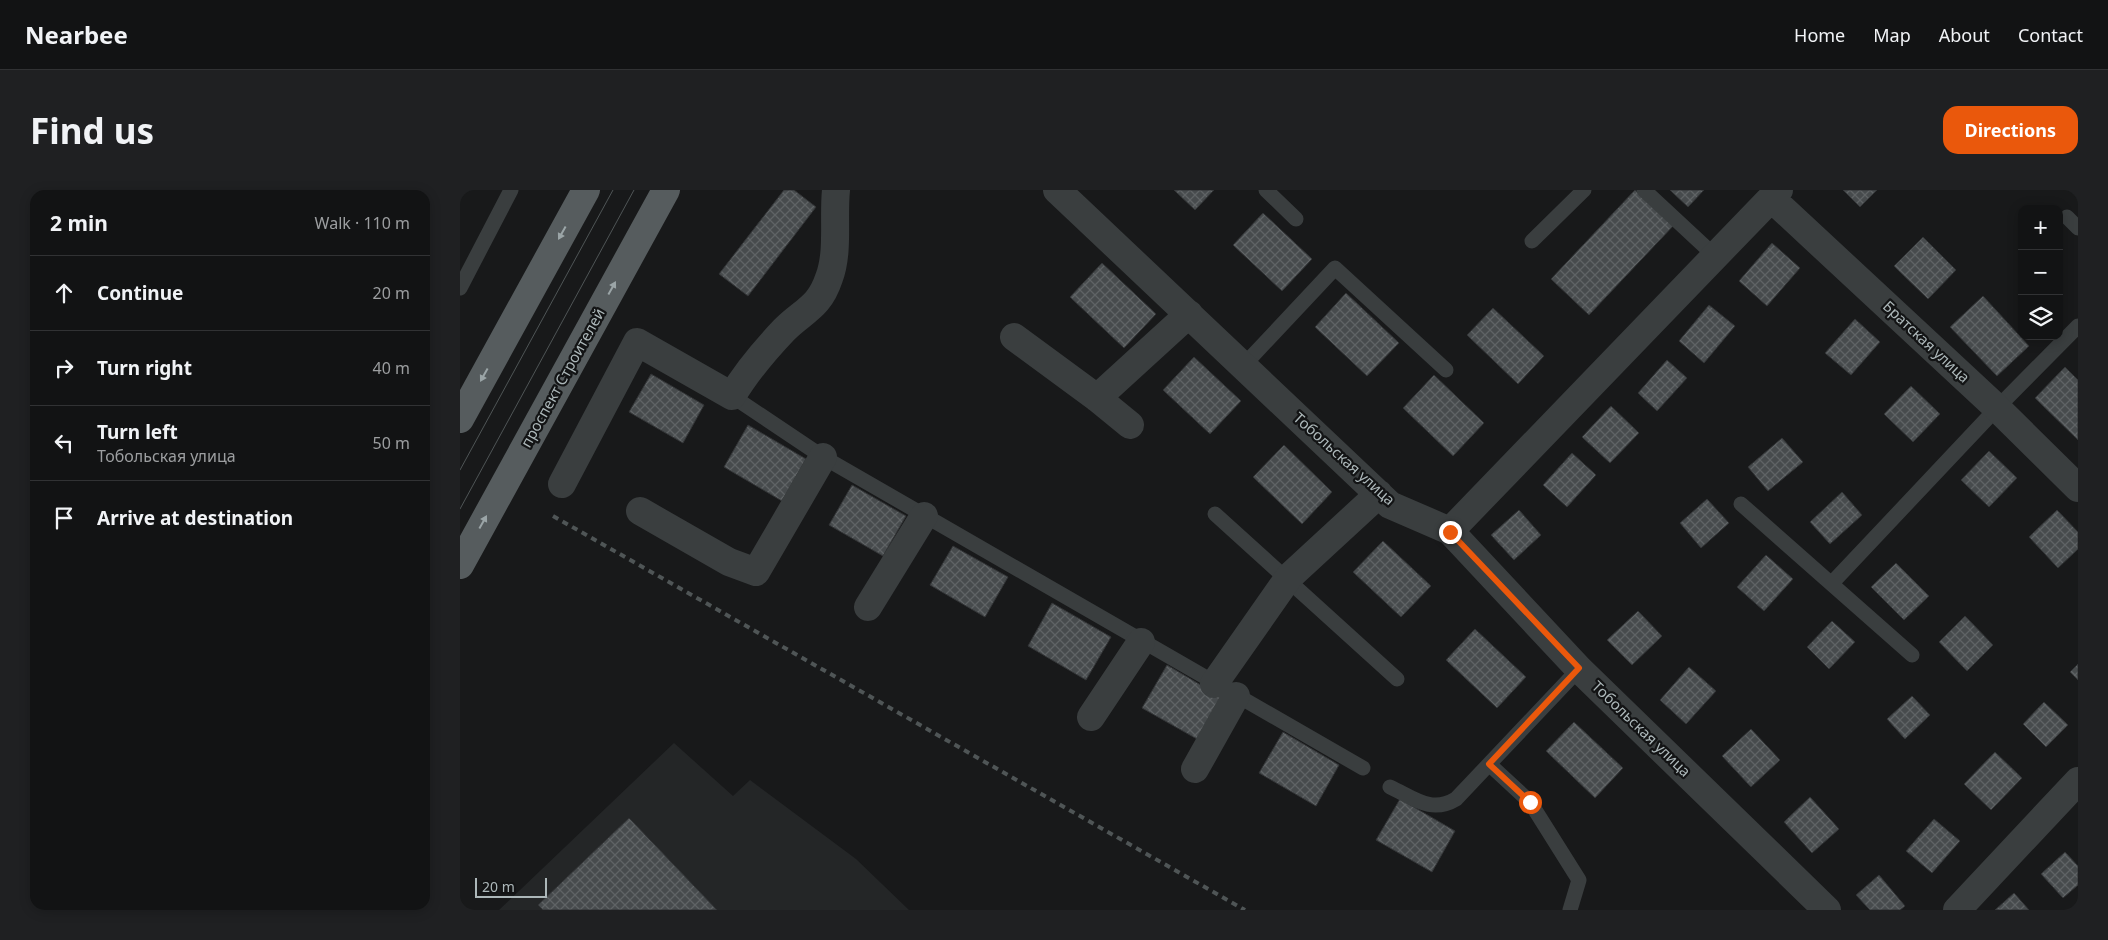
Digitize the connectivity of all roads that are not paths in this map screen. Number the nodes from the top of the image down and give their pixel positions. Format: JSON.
{"nodes":[{"id":1,"x":511,"y":190,"type":"edge"},
{"id":2,"x":586,"y":190,"type":"edge"},
{"id":3,"x":666,"y":190,"type":"edge"},
{"id":4,"x":836,"y":190,"type":"edge"},
{"id":5,"x":1266,"y":190,"type":"edge"},
{"id":6,"x":1584,"y":190,"type":"edge"},
{"id":7,"x":1644,"y":190,"type":"edge"},
{"id":8,"x":1068,"y":193,"type":"edge"},
{"id":9,"x":1775,"y":194,"type":"edge"},
{"id":10,"x":2067,"y":216,"type":"dead end"},
{"id":11,"x":1296,"y":219,"type":"dead end"},
{"id":12,"x":2078,"y":228,"type":"edge"},
{"id":13,"x":1532,"y":241,"type":"dead end"},
{"id":14,"x":1715,"y":256,"type":"junction"},
{"id":15,"x":460,"y":288,"type":"edge"},
{"id":16,"x":1188,"y":314,"type":"junction"},
{"id":17,"x":2078,"y":326,"type":"edge"},
{"id":18,"x":1014,"y":337,"type":"dead end"},
{"id":19,"x":1243,"y":366,"type":"junction"},
{"id":20,"x":1446,"y":370,"type":"dead end"},
{"id":21,"x":732,"y":396,"type":"junction"},
{"id":22,"x":1097,"y":398,"type":"junction"},
{"id":23,"x":1997,"y":408,"type":"junction"},
{"id":24,"x":460,"y":419,"type":"edge"},
{"id":25,"x":1130,"y":425,"type":"dead end"},
{"id":26,"x":823,"y":457,"type":"junction"},
{"id":27,"x":562,"y":484,"type":"dead end"},
{"id":28,"x":2078,"y":488,"type":"edge"},
{"id":29,"x":1379,"y":494,"type":"junction"},
{"id":30,"x":1742,"y":504,"type":"dead end"},
{"id":31,"x":640,"y":511,"type":"dead end"},
{"id":32,"x":1215,"y":514,"type":"dead end"},
{"id":33,"x":924,"y":516,"type":"junction"},
{"id":34,"x":1450,"y":532,"type":"junction"},
{"id":35,"x":460,"y":565,"type":"edge"},
{"id":36,"x":1832,"y":583,"type":"junction"},
{"id":37,"x":868,"y":607,"type":"dead end"},
{"id":38,"x":1141,"y":642,"type":"junction"},
{"id":39,"x":1912,"y":655,"type":"dead end"},
{"id":40,"x":1579,"y":668,"type":"junction"},
{"id":41,"x":1397,"y":679,"type":"dead end"},
{"id":42,"x":1225,"y":690,"type":"junction"},
{"id":43,"x":1091,"y":716,"type":"dead end"},
{"id":44,"x":1489,"y":764,"type":"junction"},
{"id":45,"x":1363,"y":768,"type":"dead end"},
{"id":46,"x":1195,"y":769,"type":"dead end"},
{"id":47,"x":2078,"y":782,"type":"edge"},
{"id":48,"x":1390,"y":787,"type":"dead end"},
{"id":49,"x":1570,"y":910,"type":"edge"},
{"id":50,"x":1827,"y":910,"type":"edge"},
{"id":51,"x":1957,"y":910,"type":"edge"}],
"edges":[{"from":1,"to":15,"type":"lane"},
{"from":2,"to":24,"type":"main road","one_way":true},
{"from":35,"to":3,"type":"main road","name":"проспект Строителей","one_way":true},
{"from":4,"to":21,"type":"street"},
{"from":5,"to":11,"type":"lane"},
{"from":6,"to":13,"type":"lane"},
{"from":7,"to":14,"type":"lane"},
{"from":8,"to":16,"type":"street","name":"Тобольская улица"},
{"from":9,"to":14,"type":"street"},
{"from":9,"to":23,"type":"street","name":"Братская улица"},
{"from":10,"to":12,"type":"lane"},
{"from":14,"to":34,"type":"street"},
{"from":16,"to":19,"type":"street","name":"Тобольская улица"},
{"from":16,"to":22,"type":"street"},
{"from":17,"to":23,"type":"lane"},
{"from":18,"to":22,"type":"street"},
{"from":19,"to":20,"type":"lane"},
{"from":19,"to":29,"type":"street","name":"Тобольская улица"},
{"from":21,"to":26,"type":"lane"},
{"from":21,"to":27,"type":"street"},
{"from":22,"to":25,"type":"street"},
{"from":23,"to":28,"type":"street","name":"Братская улица"},
{"from":23,"to":36,"type":"lane"},
{"from":26,"to":31,"type":"street"},
{"from":26,"to":33,"type":"lane"},
{"from":29,"to":34,"type":"street","name":"Тобольская улица"},
{"from":29,"to":42,"type":"street"},
{"from":30,"to":36,"type":"lane"},
{"from":32,"to":41,"type":"lane"},
{"from":33,"to":37,"type":"street"},
{"from":33,"to":38,"type":"lane"},
{"from":34,"to":40,"type":"street","name":"Тобольская улица"},
{"from":36,"to":39,"type":"lane"},
{"from":38,"to":42,"type":"lane"},
{"from":38,"to":43,"type":"street"},
{"from":40,"to":44,"type":"lane"},
{"from":40,"to":50,"type":"street","name":"Тобольская улица"},
{"from":42,"to":45,"type":"lane"},
{"from":42,"to":46,"type":"street"},
{"from":44,"to":48,"type":"lane"},
{"from":44,"to":49,"type":"lane"},
{"from":47,"to":51,"type":"street"}]}
